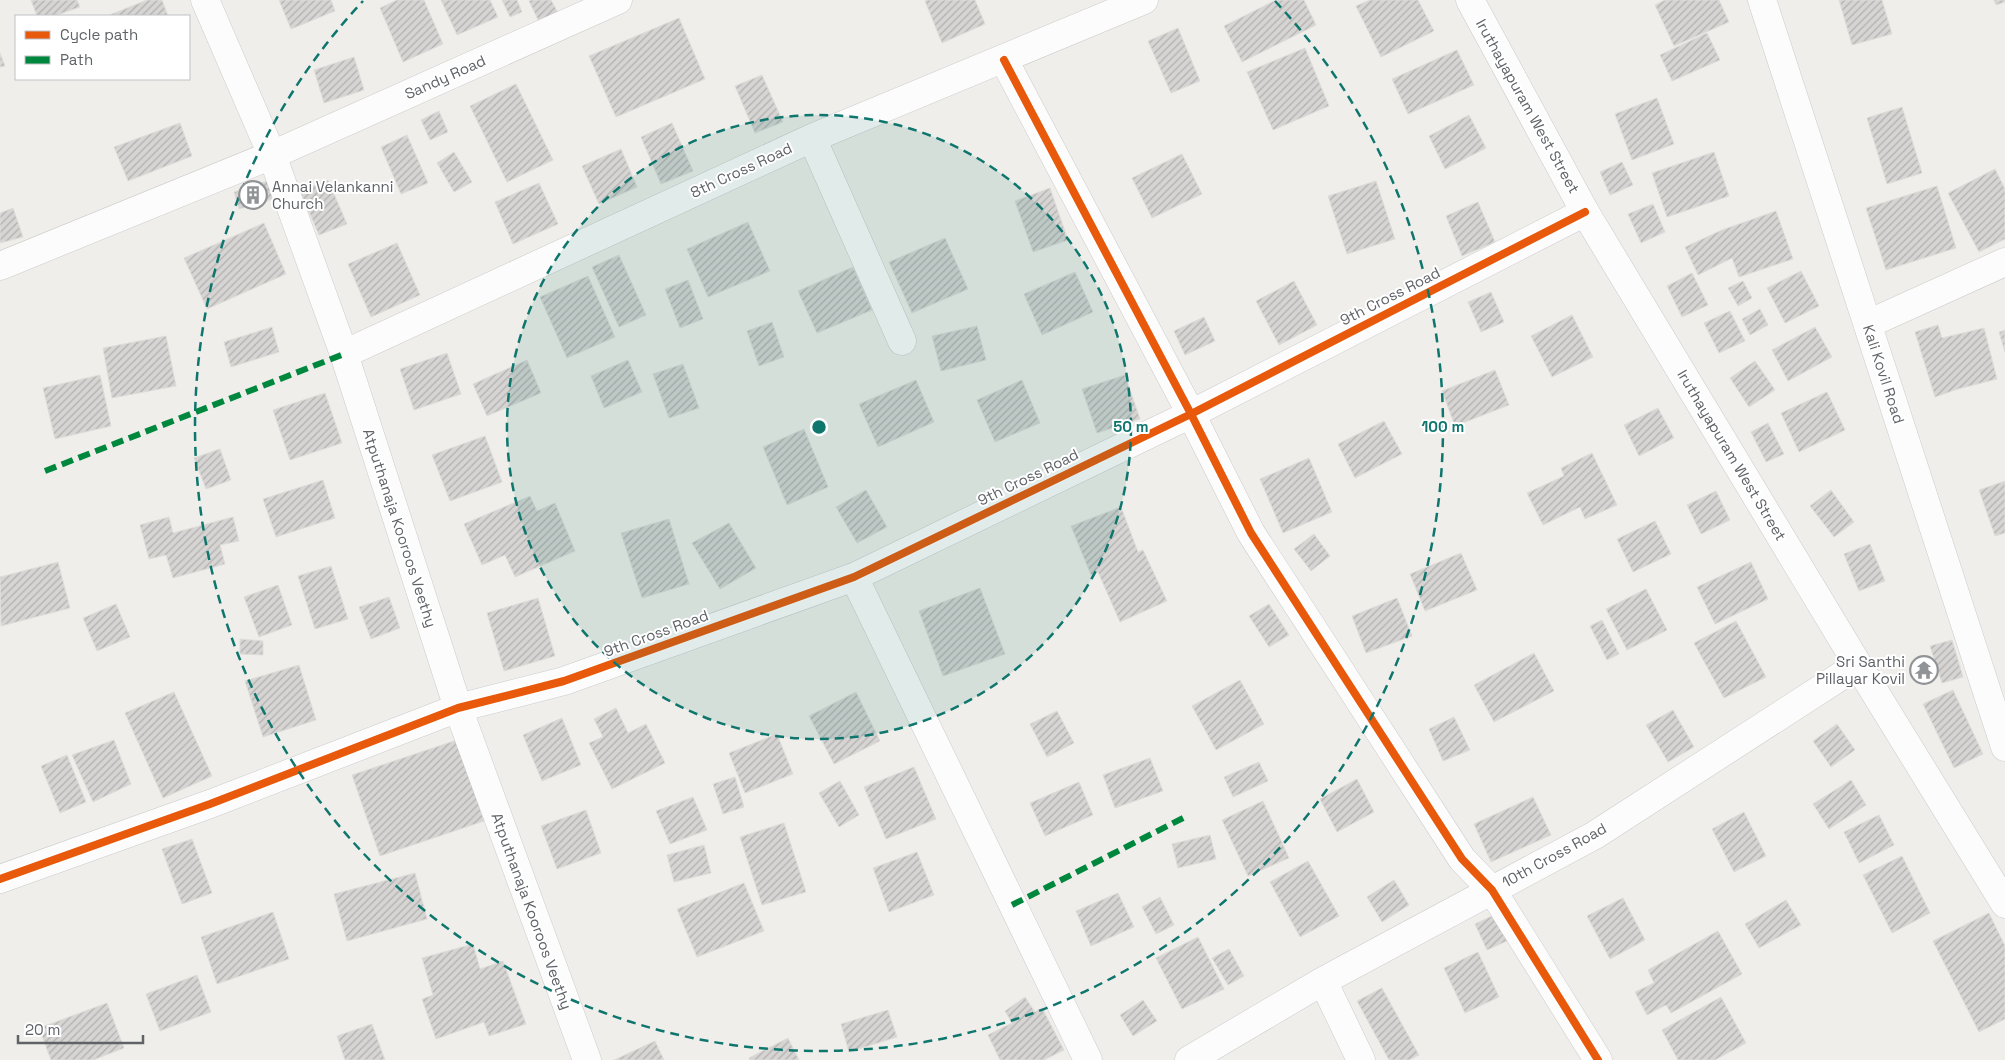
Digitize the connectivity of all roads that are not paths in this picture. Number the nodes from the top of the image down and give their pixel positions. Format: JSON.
{"nodes":[{"id":1,"x":205,"y":0,"type":"edge"},
{"id":2,"x":618,"y":0,"type":"edge"},
{"id":3,"x":1144,"y":0,"type":"edge"},
{"id":4,"x":1470,"y":0,"type":"edge"},
{"id":5,"x":1762,"y":0,"type":"edge"},
{"id":6,"x":1004,"y":60,"type":"junction"},
{"id":7,"x":812,"y":138,"type":"junction"},
{"id":8,"x":272,"y":155,"type":"junction"},
{"id":9,"x":1586,"y":212,"type":"junction"},
{"id":10,"x":2005,"y":262,"type":"edge"},
{"id":11,"x":0,"y":266,"type":"edge"},
{"id":12,"x":1868,"y":324,"type":"junction"},
{"id":13,"x":902,"y":341,"type":"dead end"},
{"id":14,"x":344,"y":354,"type":"junction"},
{"id":15,"x":1192,"y":414,"type":"junction"},
{"id":16,"x":854,"y":577,"type":"junction"},
{"id":17,"x":1858,"y":665,"type":"junction"},
{"id":18,"x":458,"y":708,"type":"junction"},
{"id":19,"x":2005,"y":747,"type":"edge"},
{"id":20,"x":0,"y":879,"type":"edge"},
{"id":21,"x":1492,"y":890,"type":"junction"},
{"id":22,"x":2005,"y":904,"type":"edge"},
{"id":23,"x":1323,"y":981,"type":"junction"},
{"id":24,"x":587,"y":1060,"type":"edge"},
{"id":25,"x":1088,"y":1060,"type":"edge"},
{"id":26,"x":1189,"y":1060,"type":"edge"},
{"id":27,"x":1361,"y":1060,"type":"edge"},
{"id":28,"x":1598,"y":1060,"type":"edge"}],
"edges":[{"from":1,"to":8,"type":"street","name":"Atputhanaja Kooroos Veethy"},
{"from":2,"to":8,"type":"street","name":"Sandy Road"},
{"from":3,"to":6,"type":"street","name":"8th Cross Road"},
{"from":4,"to":9,"type":"street","name":"Iruthayapuram West Street"},
{"from":5,"to":12,"type":"street","name":"Kali Kovil Road"},
{"from":6,"to":7,"type":"street","name":"8th Cross Road"},
{"from":6,"to":15,"type":"street"},
{"from":7,"to":13,"type":"street"},
{"from":7,"to":14,"type":"street","name":"8th Cross Road"},
{"from":8,"to":11,"type":"street","name":"Sandy Road"},
{"from":8,"to":14,"type":"street","name":"Atputhanaja Kooroos Veethy"},
{"from":9,"to":15,"type":"street","name":"9th Cross Road"},
{"from":9,"to":17,"type":"street","name":"Iruthayapuram West Street"},
{"from":10,"to":12,"type":"street"},
{"from":12,"to":19,"type":"street","name":"Kali Kovil Road"},
{"from":14,"to":18,"type":"street","name":"Atputhanaja Kooroos Veethy"},
{"from":15,"to":16,"type":"street","name":"9th Cross Road"},
{"from":15,"to":21,"type":"street"},
{"from":16,"to":18,"type":"street","name":"9th Cross Road"},
{"from":16,"to":25,"type":"street"},
{"from":17,"to":21,"type":"street","name":"10th Cross Road"},
{"from":17,"to":22,"type":"street","name":"Iruthayapuram West Street"},
{"from":18,"to":20,"type":"street","name":"9th Cross Road"},
{"from":18,"to":24,"type":"street","name":"Atputhanaja Kooroos Veethy"},
{"from":21,"to":23,"type":"street","name":"10th Cross Road"},
{"from":21,"to":28,"type":"street"},
{"from":23,"to":26,"type":"street","name":"10th Cross Road"},
{"from":23,"to":27,"type":"street"}]}
